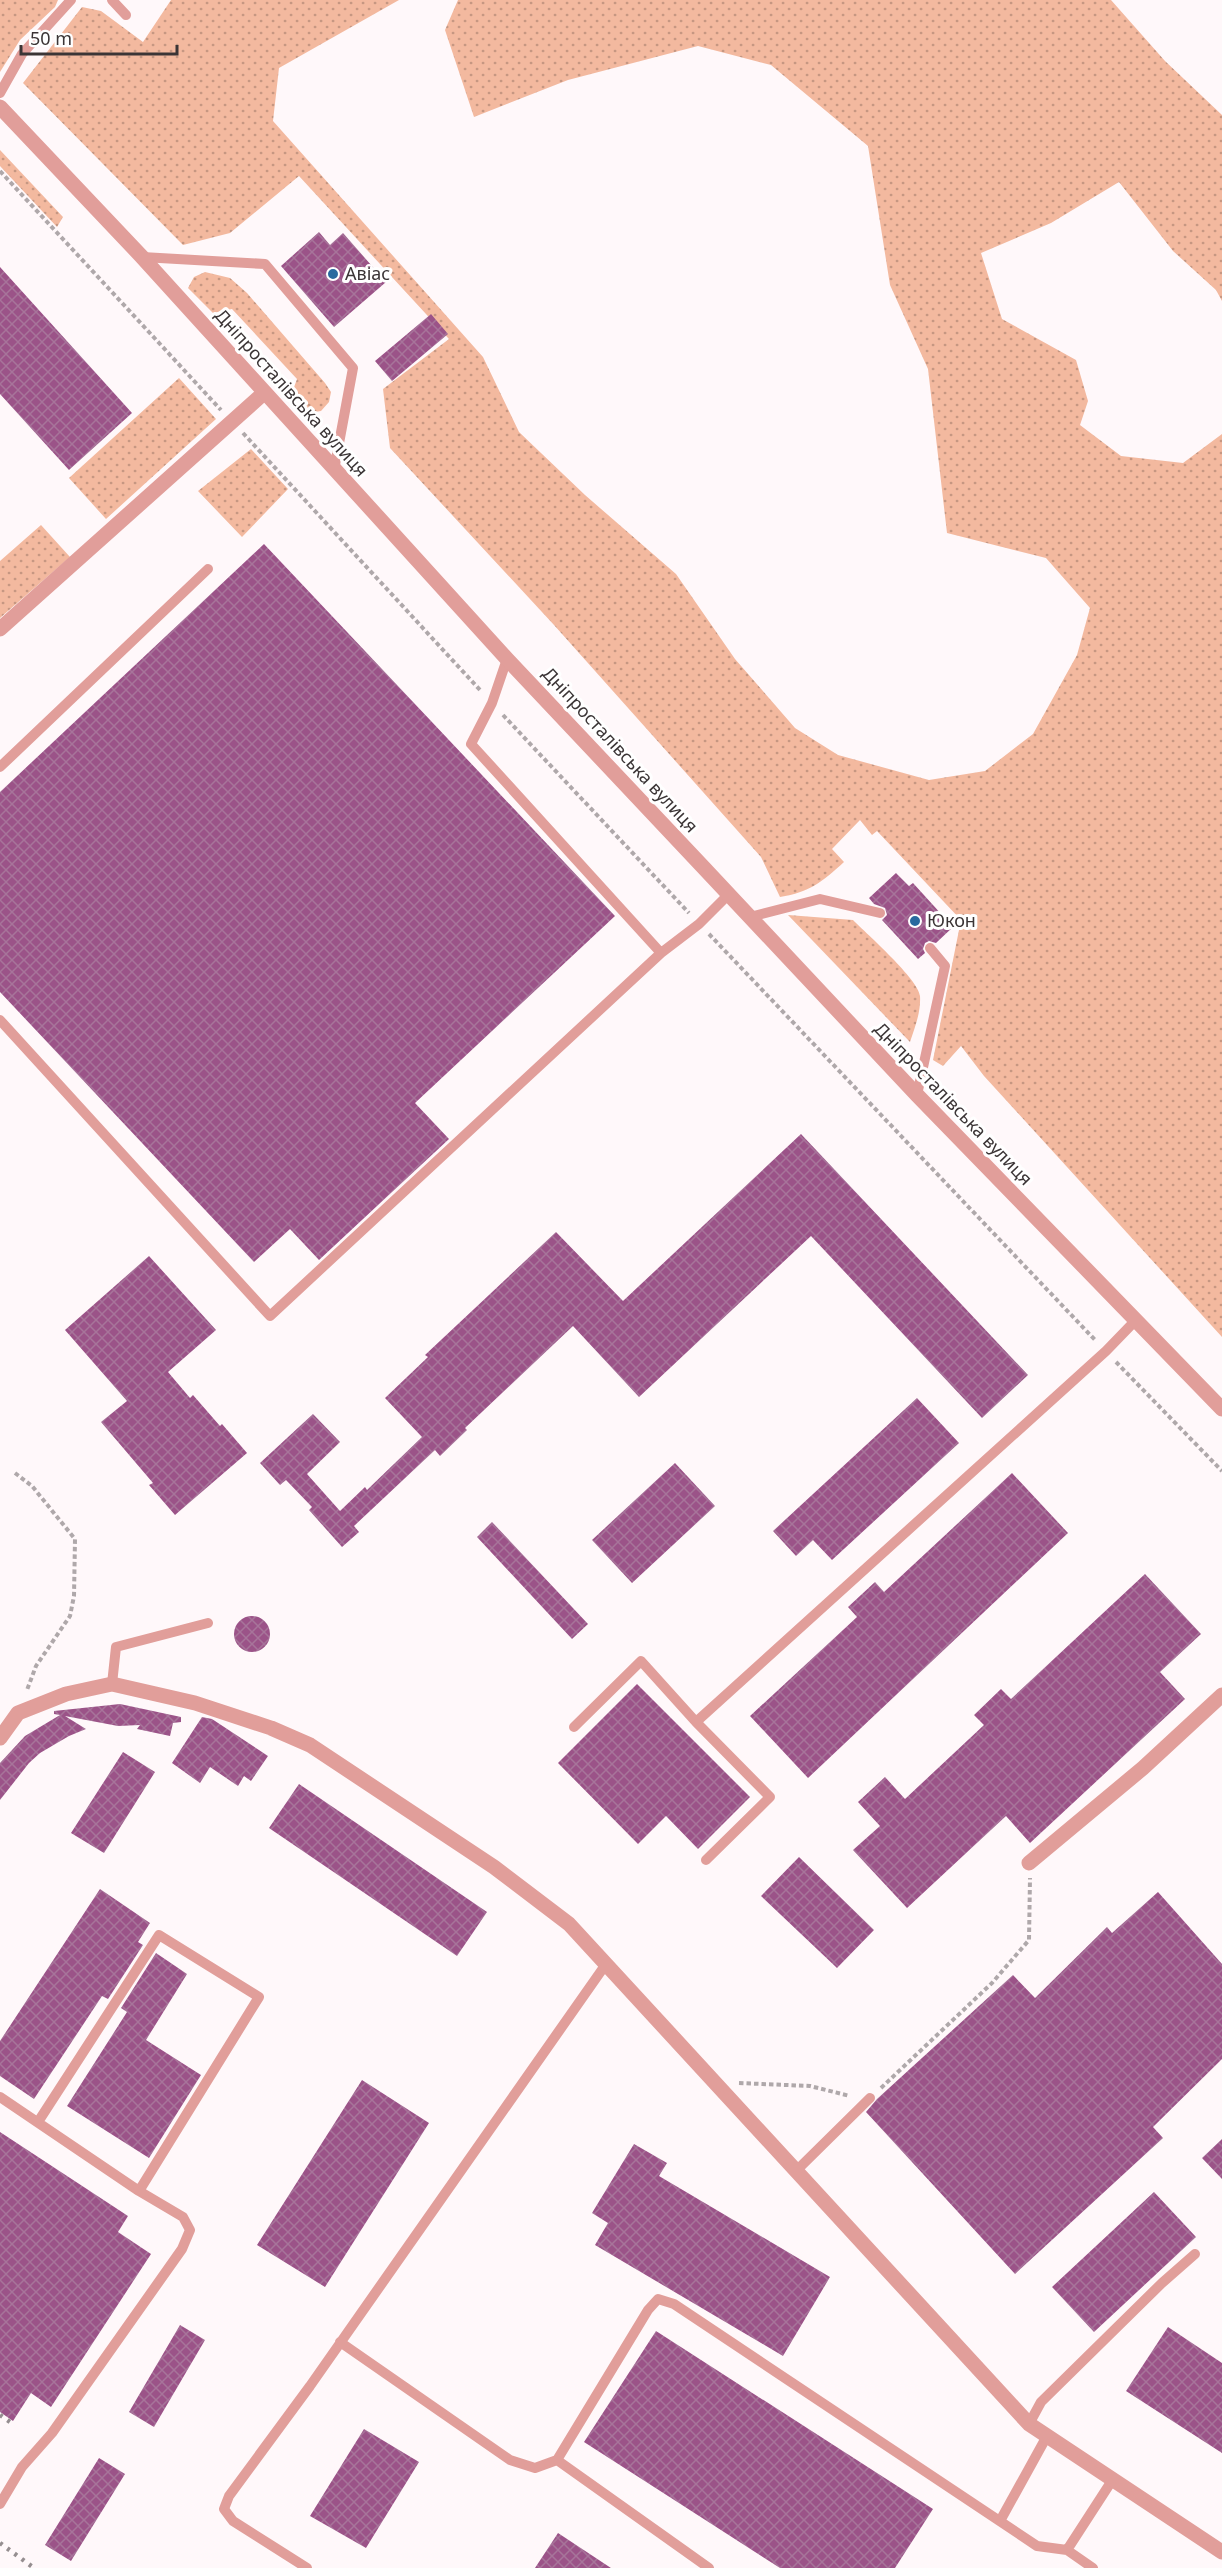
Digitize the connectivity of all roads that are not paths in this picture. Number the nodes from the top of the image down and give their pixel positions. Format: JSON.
{"nodes":[{"id":1,"x":71,"y":0,"type":"edge"},
{"id":2,"x":112,"y":0,"type":"edge"},
{"id":3,"x":126,"y":15,"type":"dead end"},
{"id":4,"x":0,"y":93,"type":"edge"},
{"id":5,"x":0,"y":107,"type":"edge"},
{"id":6,"x":142,"y":257,"type":"junction"},
{"id":7,"x":264,"y":393,"type":"junction"},
{"id":8,"x":334,"y":470,"type":"junction"},
{"id":9,"x":208,"y":569,"type":"dead end"},
{"id":10,"x":0,"y":629,"type":"edge"},
{"id":11,"x":507,"y":659,"type":"junction"},
{"id":12,"x":0,"y":767,"type":"edge"},
{"id":13,"x":729,"y":894,"type":"junction"},
{"id":14,"x":880,"y":913,"type":"dead end"},
{"id":15,"x":750,"y":917,"type":"junction"},
{"id":16,"x":930,"y":948,"type":"dead end"},
{"id":17,"x":662,"y":953,"type":"junction"},
{"id":18,"x":0,"y":1020,"type":"edge"},
{"id":19,"x":917,"y":1095,"type":"junction"},
{"id":20,"x":1135,"y":1321,"type":"junction"},
{"id":21,"x":1222,"y":1409,"type":"edge"},
{"id":22,"x":208,"y":1623,"type":"dead end"},
{"id":23,"x":112,"y":1684,"type":"junction"},
{"id":24,"x":1222,"y":1695,"type":"edge"},
{"id":25,"x":696,"y":1722,"type":"junction"},
{"id":26,"x":574,"y":1726,"type":"dead end"},
{"id":27,"x":0,"y":1738,"type":"edge"},
{"id":28,"x":706,"y":1860,"type":"dead end"},
{"id":29,"x":1029,"y":1863,"type":"dead end"},
{"id":30,"x":606,"y":1964,"type":"junction"},
{"id":31,"x":0,"y":2097,"type":"edge"},
{"id":32,"x":870,"y":2098,"type":"road end"},
{"id":33,"x":38,"y":2122,"type":"junction"},
{"id":34,"x":796,"y":2171,"type":"junction"},
{"id":35,"x":139,"y":2191,"type":"junction"},
{"id":36,"x":1196,"y":2254,"type":"dead end"},
{"id":37,"x":340,"y":2342,"type":"junction"},
{"id":38,"x":1029,"y":2424,"type":"junction"},
{"id":39,"x":1047,"y":2436,"type":"junction"},
{"id":40,"x":557,"y":2460,"type":"junction"},
{"id":41,"x":1113,"y":2479,"type":"junction"},
{"id":42,"x":0,"y":2504,"type":"edge"},
{"id":43,"x":1000,"y":2521,"type":"junction"},
{"id":44,"x":1067,"y":2550,"type":"junction"},
{"id":45,"x":1222,"y":2552,"type":"edge"},
{"id":46,"x":308,"y":2568,"type":"edge"},
{"id":47,"x":709,"y":2568,"type":"edge"},
{"id":48,"x":1093,"y":2568,"type":"edge"}],
"edges":[{"from":1,"to":4,"type":"lane"},
{"from":2,"to":3,"type":"lane"},
{"from":5,"to":6,"type":"street","name":"Дніпросталівська вулиця"},
{"from":6,"to":7,"type":"street","name":"Дніпросталівська вулиця"},
{"from":6,"to":8,"type":"lane"},
{"from":7,"to":8,"type":"street","name":"Дніпросталівська вулиця"},
{"from":7,"to":10,"type":"street"},
{"from":8,"to":11,"type":"street","name":"Дніпросталівська вулиця"},
{"from":9,"to":12,"type":"lane"},
{"from":11,"to":13,"type":"street","name":"Дніпросталівська вулиця"},
{"from":11,"to":17,"type":"lane"},
{"from":13,"to":15,"type":"street","name":"Дніпросталівська вулиця"},
{"from":13,"to":17,"type":"lane"},
{"from":14,"to":15,"type":"lane"},
{"from":15,"to":19,"type":"street","name":"Дніпросталівська вулиця"},
{"from":16,"to":19,"type":"lane"},
{"from":17,"to":18,"type":"lane"},
{"from":19,"to":20,"type":"street","name":"Дніпросталівська вулиця"},
{"from":20,"to":21,"type":"street","name":"Дніпросталівська вулиця"},
{"from":20,"to":25,"type":"lane"},
{"from":22,"to":23,"type":"lane"},
{"from":23,"to":27,"type":"street"},
{"from":23,"to":30,"type":"street"},
{"from":24,"to":29,"type":"street"},
{"from":25,"to":26,"type":"lane"},
{"from":25,"to":28,"type":"lane"},
{"from":30,"to":34,"type":"street"},
{"from":30,"to":37,"type":"lane"},
{"from":31,"to":33,"type":"lane"},
{"from":32,"to":34,"type":"lane"},
{"from":33,"to":35,"type":"lane"},
{"from":33,"to":35,"type":"lane"},
{"from":34,"to":38,"type":"street"},
{"from":35,"to":42,"type":"lane"},
{"from":36,"to":38,"type":"lane"},
{"from":37,"to":40,"type":"lane"},
{"from":37,"to":46,"type":"lane"},
{"from":38,"to":39,"type":"street"},
{"from":39,"to":41,"type":"street"},
{"from":39,"to":43,"type":"lane"},
{"from":40,"to":43,"type":"lane"},
{"from":40,"to":47,"type":"lane"},
{"from":41,"to":44,"type":"lane"},
{"from":41,"to":45,"type":"street"},
{"from":43,"to":44,"type":"lane"},
{"from":44,"to":48,"type":"lane"}]}
